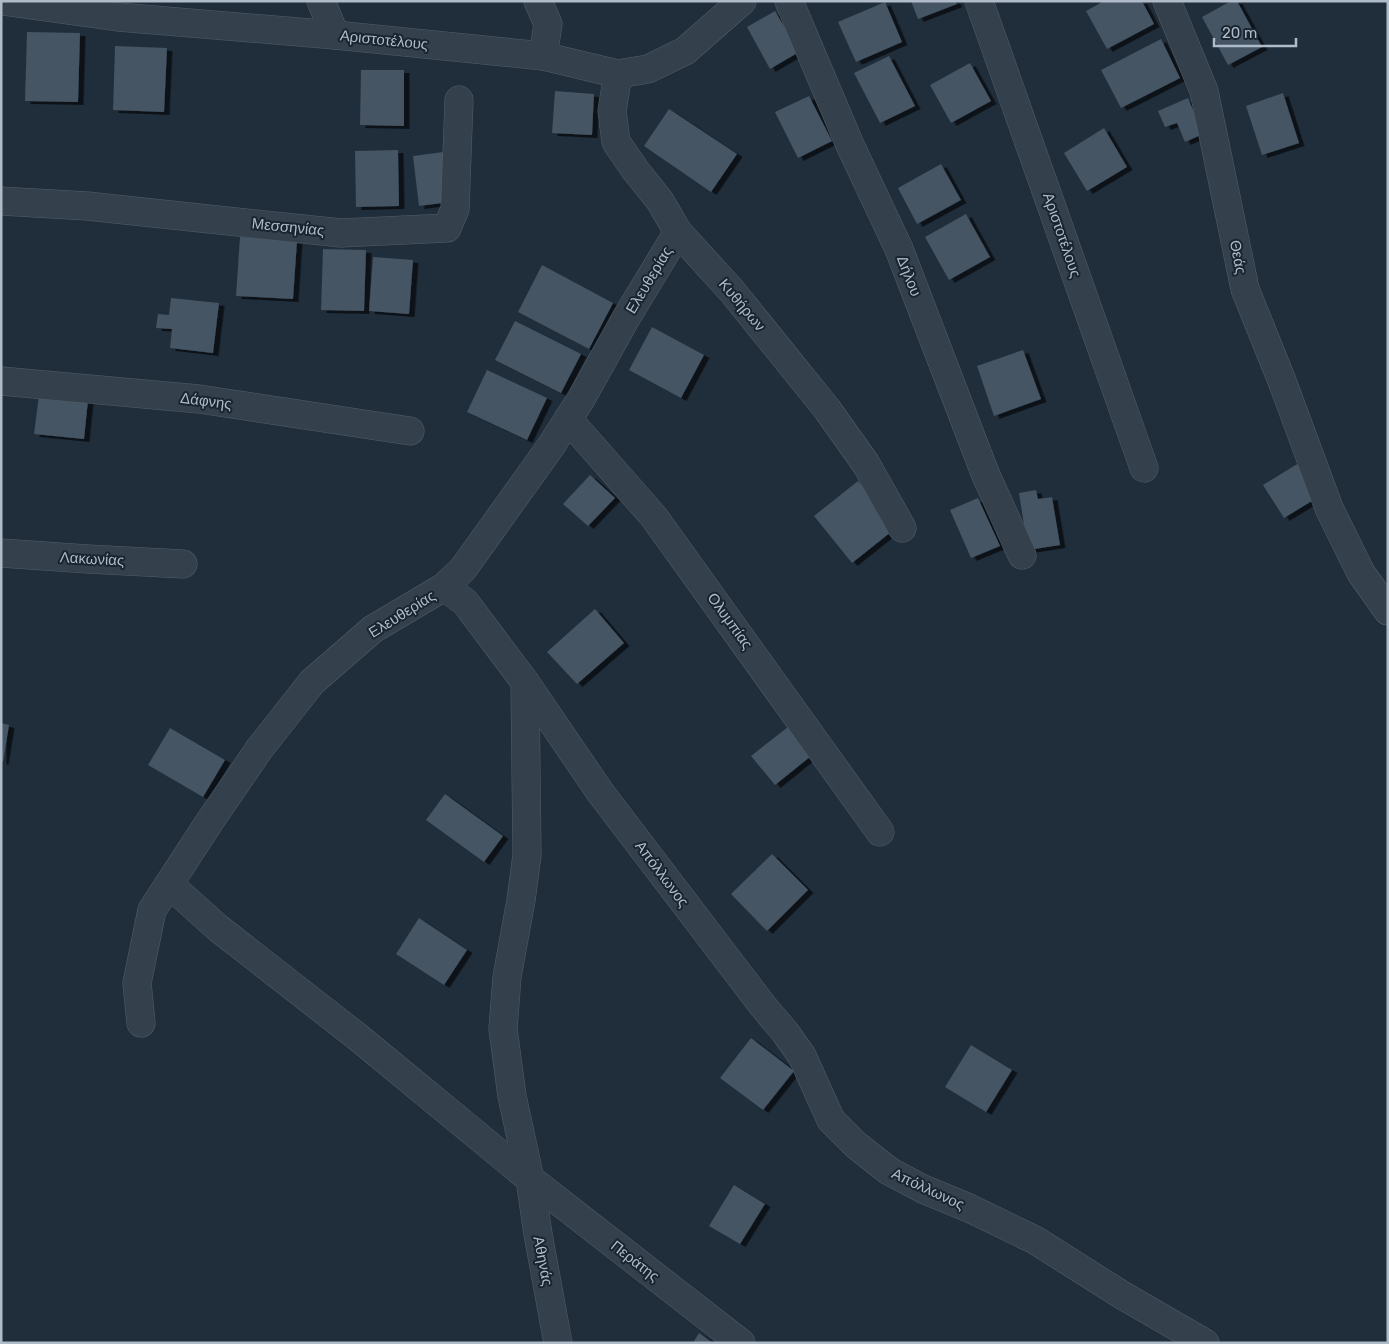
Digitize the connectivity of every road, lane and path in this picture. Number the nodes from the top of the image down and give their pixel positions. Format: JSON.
{"nodes":[{"id":1,"x":2,"y":1,"type":"edge"},
{"id":2,"x":321,"y":1,"type":"edge"},
{"id":3,"x":538,"y":1,"type":"edge"},
{"id":4,"x":742,"y":1,"type":"edge"},
{"id":5,"x":789,"y":1,"type":"edge"},
{"id":6,"x":980,"y":1,"type":"edge"},
{"id":7,"x":1167,"y":1,"type":"edge"},
{"id":8,"x":117,"y":9,"type":"edge"},
{"id":9,"x":335,"y":35,"type":"junction"},
{"id":10,"x":542,"y":56,"type":"junction"},
{"id":11,"x":618,"y":74,"type":"junction"},
{"id":12,"x":459,"y":100,"type":"dead end"},
{"id":13,"x":1,"y":201,"type":"edge"},
{"id":14,"x":678,"y":232,"type":"junction"},
{"id":15,"x":1,"y":381,"type":"edge"},
{"id":16,"x":568,"y":419,"type":"junction"},
{"id":17,"x":410,"y":431,"type":"dead end"},
{"id":18,"x":1144,"y":468,"type":"dead end"},
{"id":19,"x":902,"y":528,"type":"dead end"},
{"id":20,"x":1,"y":553,"type":"edge"},
{"id":21,"x":1022,"y":555,"type":"dead end"},
{"id":22,"x":183,"y":564,"type":"dead end"},
{"id":23,"x":444,"y":587,"type":"junction"},
{"id":24,"x":1388,"y":611,"type":"edge"},
{"id":25,"x":525,"y":682,"type":"junction"},
{"id":26,"x":880,"y":832,"type":"dead end"},
{"id":27,"x":169,"y":884,"type":"junction"},
{"id":28,"x":141,"y":1023,"type":"dead end"},
{"id":29,"x":530,"y":1178,"type":"junction"},
{"id":30,"x":558,"y":1343,"type":"edge"},
{"id":31,"x":741,"y":1343,"type":"edge"},
{"id":32,"x":1205,"y":1343,"type":"edge"}],
"edges":[{"from":1,"to":8,"type":"street","name":"Αριστοτέλους"},
{"from":2,"to":9,"type":"street"},
{"from":3,"to":10,"type":"street"},
{"from":4,"to":11,"type":"street","name":"Αριστοτέλους"},
{"from":5,"to":21,"type":"street","name":"Δήλου"},
{"from":6,"to":18,"type":"street","name":"Αριστοτέλους"},
{"from":7,"to":24,"type":"street","name":"Θεάς"},
{"from":8,"to":9,"type":"street","name":"Αριστοτέλους"},
{"from":9,"to":10,"type":"street","name":"Αριστοτέλους"},
{"from":10,"to":11,"type":"street","name":"Αριστοτέλους"},
{"from":11,"to":14,"type":"street","name":"Κυθήρων"},
{"from":12,"to":13,"type":"street","name":"Μεσσηνίας"},
{"from":14,"to":16,"type":"street","name":"Ελευθερίας"},
{"from":14,"to":19,"type":"street","name":"Κυθήρων"},
{"from":15,"to":17,"type":"street","name":"Δάφνης"},
{"from":16,"to":23,"type":"street","name":"Ελευθερίας"},
{"from":16,"to":26,"type":"street","name":"Ολυμπίας"},
{"from":20,"to":22,"type":"street","name":"Λακωνίας"},
{"from":23,"to":25,"type":"street","name":"Απόλλωνος"},
{"from":23,"to":27,"type":"street","name":"Ελευθερίας"},
{"from":25,"to":29,"type":"street"},
{"from":25,"to":32,"type":"street","name":"Απόλλωνος"},
{"from":27,"to":28,"type":"street","name":"Ελευθερίας"},
{"from":27,"to":29,"type":"street","name":"Περάτης"},
{"from":29,"to":30,"type":"street","name":"Αθηνάς"},
{"from":29,"to":31,"type":"street","name":"Περάτης"}]}
